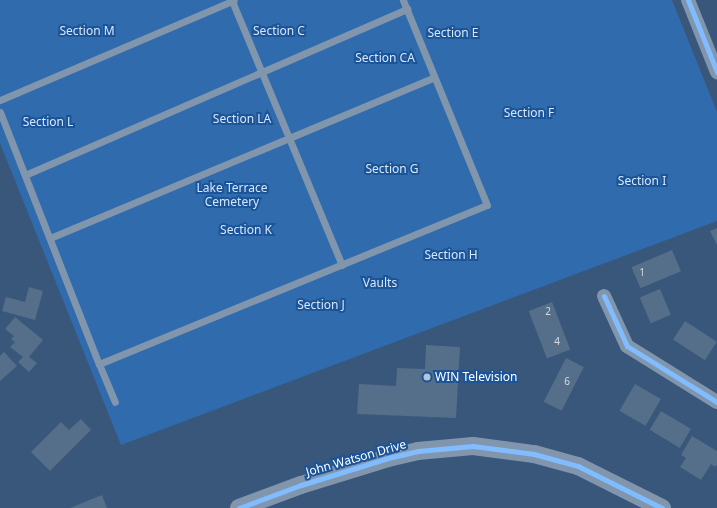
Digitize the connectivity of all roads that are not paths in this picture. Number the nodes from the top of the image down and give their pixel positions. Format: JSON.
{"nodes":[{"id":1,"x":403,"y":0,"type":"edge"},
{"id":2,"x":688,"y":0,"type":"edge"},
{"id":3,"x":233,"y":1,"type":"edge"},
{"id":4,"x":407,"y":9,"type":"junction"},
{"id":5,"x":262,"y":72,"type":"junction"},
{"id":6,"x":717,"y":72,"type":"edge"},
{"id":7,"x":434,"y":77,"type":"junction"},
{"id":8,"x":0,"y":100,"type":"edge"},
{"id":9,"x":0,"y":112,"type":"edge"},
{"id":10,"x":289,"y":138,"type":"junction"},
{"id":11,"x":25,"y":174,"type":"junction"},
{"id":12,"x":50,"y":238,"type":"junction"},
{"id":13,"x":342,"y":265,"type":"junction"},
{"id":14,"x":604,"y":296,"type":"dead end"},
{"id":15,"x":100,"y":364,"type":"junction"},
{"id":16,"x":115,"y":402,"type":"dead end"},
{"id":17,"x":717,"y":402,"type":"edge"},
{"id":18,"x":239,"y":508,"type":"edge"},
{"id":19,"x":662,"y":508,"type":"edge"}],
"edges":[{"from":1,"to":4,"type":"lane"},
{"from":2,"to":6,"type":"street"},
{"from":3,"to":5,"type":"lane"},
{"from":3,"to":8,"type":"lane"},
{"from":4,"to":5,"type":"lane"},
{"from":4,"to":7,"type":"lane"},
{"from":5,"to":10,"type":"lane"},
{"from":5,"to":11,"type":"lane"},
{"from":7,"to":10,"type":"lane"},
{"from":7,"to":13,"type":"lane"},
{"from":9,"to":11,"type":"lane"},
{"from":10,"to":12,"type":"lane"},
{"from":10,"to":13,"type":"lane"},
{"from":11,"to":12,"type":"lane"},
{"from":12,"to":15,"type":"lane"},
{"from":13,"to":15,"type":"lane"},
{"from":14,"to":17,"type":"street"},
{"from":15,"to":16,"type":"lane"},
{"from":18,"to":19,"type":"street","name":"John Watson Drive"}]}
